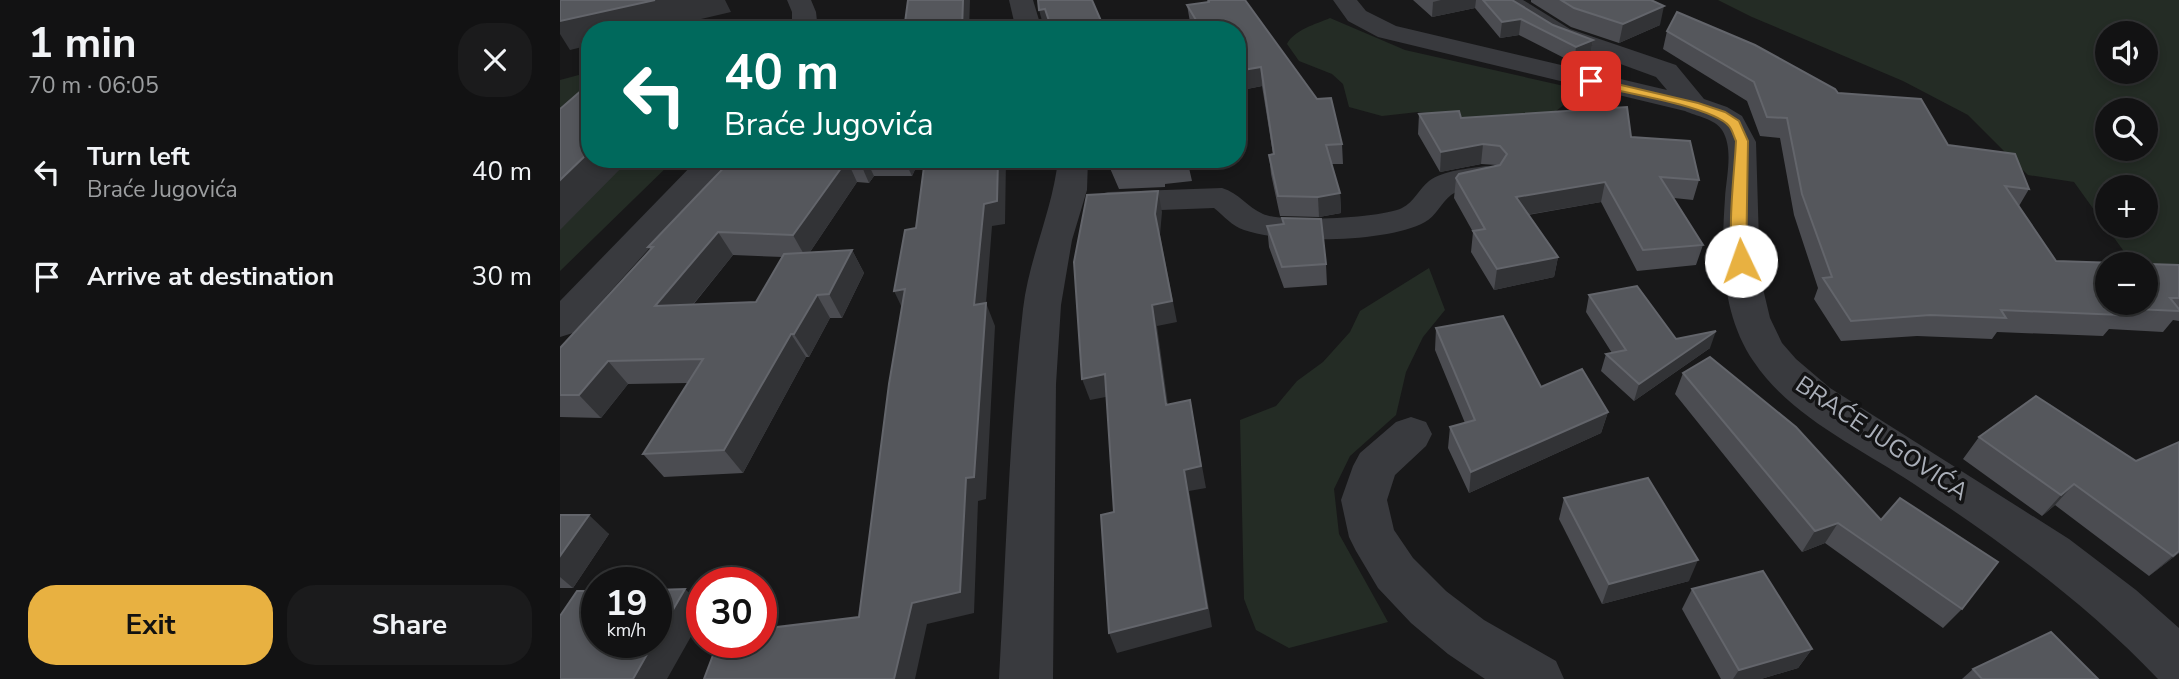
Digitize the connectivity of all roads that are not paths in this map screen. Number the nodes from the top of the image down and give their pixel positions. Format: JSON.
{"nodes":[{"id":1,"x":799,"y":0,"type":"edge"},
{"id":2,"x":1021,"y":0,"type":"edge"},
{"id":3,"x":1345,"y":0,"type":"edge"},
{"id":4,"x":1506,"y":0,"type":"edge"},
{"id":5,"x":804,"y":21,"type":"edge"},
{"id":6,"x":1027,"y":21,"type":"edge"},
{"id":7,"x":1694,"y":105,"type":"junction"},
{"id":8,"x":707,"y":168,"type":"edge"},
{"id":9,"x":1072,"y":168,"type":"edge"},
{"id":10,"x":1486,"y":175,"type":"edge"},
{"id":11,"x":1066,"y":204,"type":"junction"},
{"id":12,"x":560,"y":324,"type":"edge"},
{"id":13,"x":1411,"y":434,"type":"dead end"},
{"id":14,"x":2179,"y":664,"type":"edge"},
{"id":15,"x":1026,"y":679,"type":"edge"},
{"id":16,"x":1537,"y":679,"type":"edge"}],
"edges":[{"from":1,"to":5,"type":"street"},
{"from":2,"to":6,"type":"street"},
{"from":3,"to":7,"type":"street","name":"BRAĆE JUGOVIĆA"},
{"from":4,"to":7,"type":"street"},
{"from":7,"to":14,"type":"street","name":"BRAĆE JUGOVIĆA"},
{"from":8,"to":12,"type":"street"},
{"from":9,"to":11,"type":"street"},
{"from":10,"to":11,"type":"street"},
{"from":11,"to":15,"type":"street"},
{"from":13,"to":16,"type":"street"}]}
